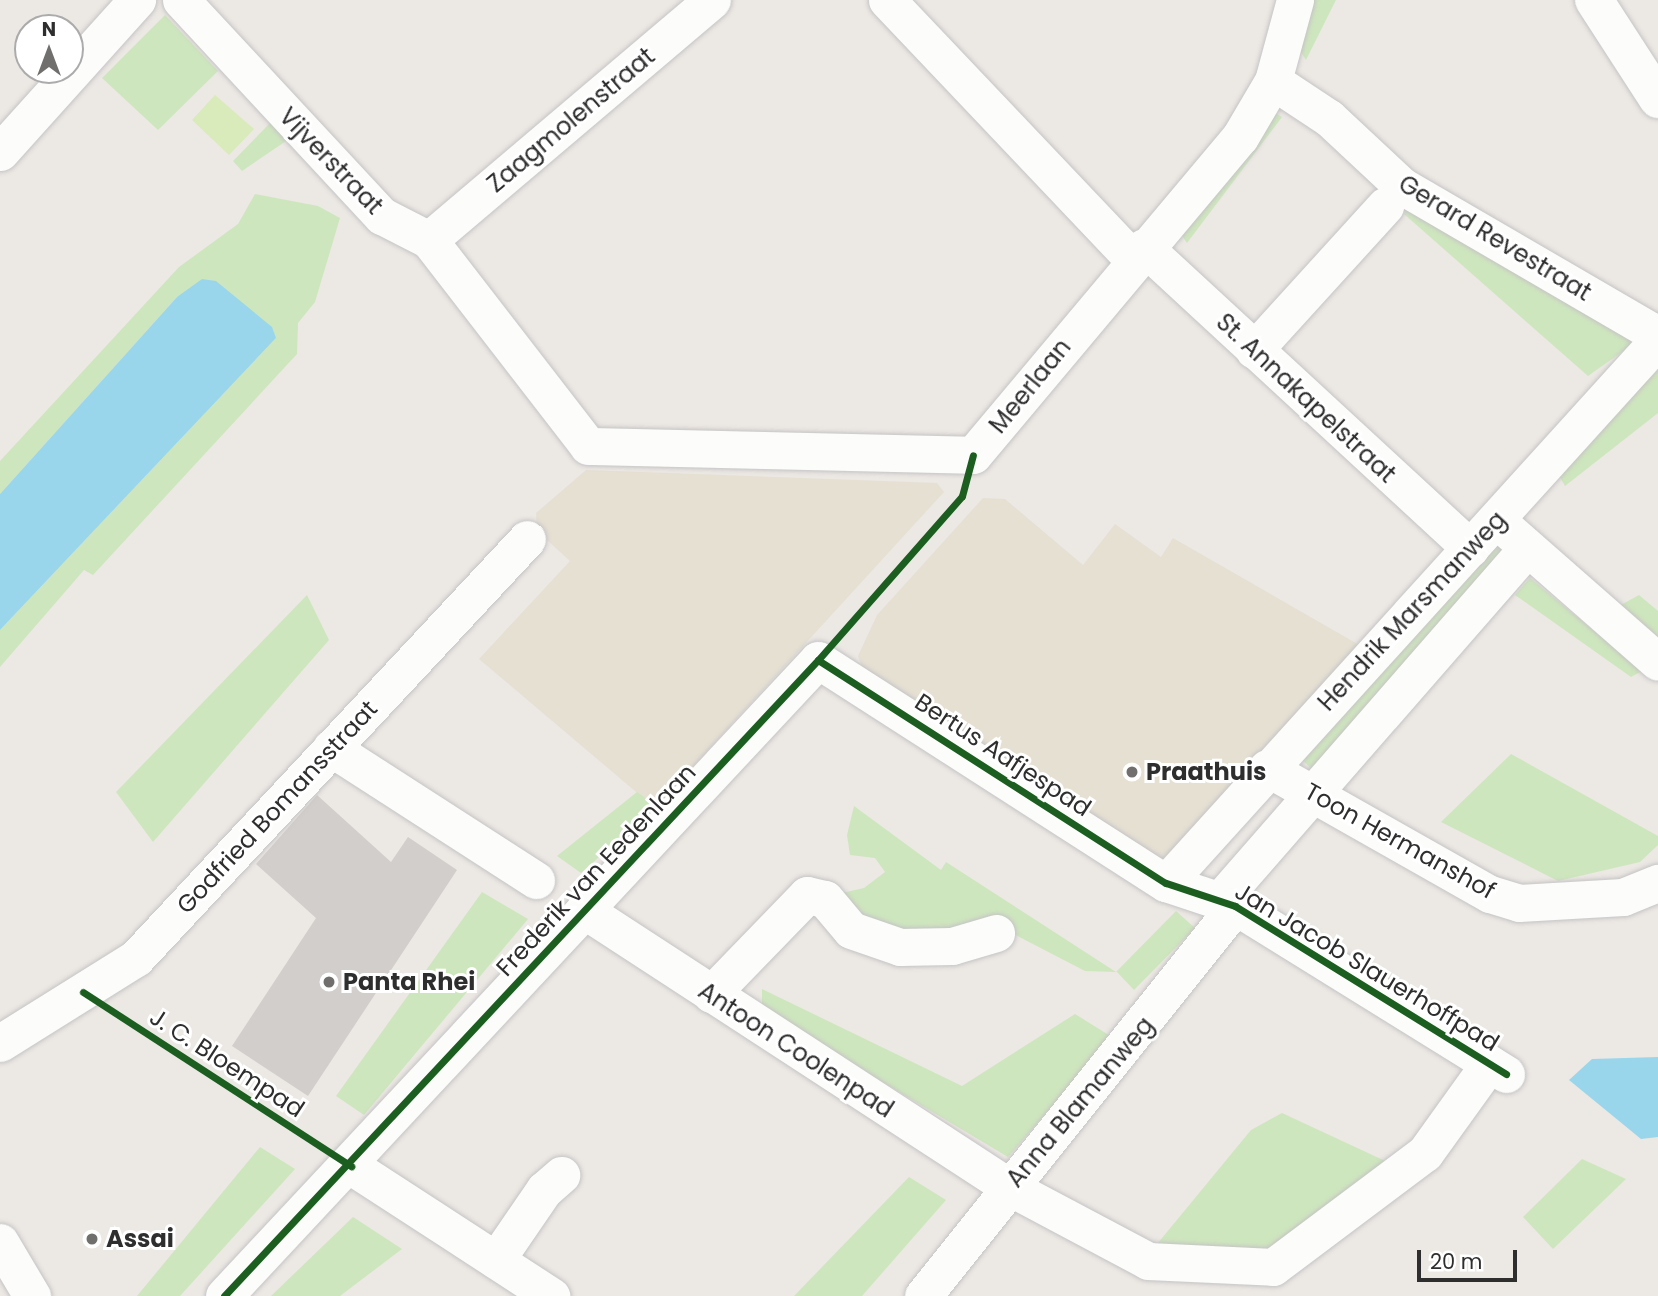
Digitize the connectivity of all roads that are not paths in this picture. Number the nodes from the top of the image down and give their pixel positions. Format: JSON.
{"nodes":[{"id":1,"x":137,"y":0,"type":"edge"},
{"id":2,"x":181,"y":0,"type":"edge"},
{"id":3,"x":712,"y":0,"type":"edge"},
{"id":4,"x":887,"y":0,"type":"edge"},
{"id":5,"x":1296,"y":0,"type":"edge"},
{"id":6,"x":1594,"y":0,"type":"edge"},
{"id":7,"x":1273,"y":81,"type":"junction"},
{"id":8,"x":1658,"y":99,"type":"edge"},
{"id":9,"x":0,"y":152,"type":"edge"},
{"id":10,"x":1385,"y":206,"type":"dead end"},
{"id":11,"x":429,"y":240,"type":"junction"},
{"id":12,"x":1138,"y":253,"type":"junction"},
{"id":13,"x":1658,"y":337,"type":"edge"},
{"id":14,"x":1254,"y":350,"type":"junction"},
{"id":15,"x":588,"y":446,"type":"joint"},
{"id":16,"x":1496,"y":520,"type":"junction"},
{"id":17,"x":527,"y":539,"type":"dead end"},
{"id":18,"x":1470,"y":548,"type":"junction"},
{"id":19,"x":1527,"y":548,"type":"junction"},
{"id":20,"x":818,"y":660,"type":"joint"},
{"id":21,"x":1658,"y":662,"type":"edge"},
{"id":22,"x":331,"y":748,"type":"junction"},
{"id":23,"x":1267,"y":768,"type":"junction"},
{"id":24,"x":1314,"y":795,"type":"junction"},
{"id":25,"x":536,"y":880,"type":"dead end"},
{"id":26,"x":1166,"y":883,"type":"junction"},
{"id":27,"x":1658,"y":883,"type":"edge"},
{"id":28,"x":1228,"y":903,"type":"junction"},
{"id":29,"x":584,"y":910,"type":"junction"},
{"id":30,"x":996,"y":933,"type":"dead end"},
{"id":31,"x":711,"y":994,"type":"junction"},
{"id":32,"x":0,"y":1043,"type":"edge"},
{"id":33,"x":1497,"y":1069,"type":"joint"},
{"id":34,"x":351,"y":1166,"type":"junction"},
{"id":35,"x":561,"y":1175,"type":"dead end"},
{"id":36,"x":1009,"y":1187,"type":"junction"},
{"id":37,"x":0,"y":1242,"type":"edge"},
{"id":38,"x":496,"y":1260,"type":"junction"},
{"id":39,"x":32,"y":1296,"type":"edge"},
{"id":40,"x":224,"y":1296,"type":"edge"},
{"id":41,"x":551,"y":1296,"type":"edge"},
{"id":42,"x":923,"y":1296,"type":"edge"}],
"edges":[{"from":1,"to":9,"type":"street"},
{"from":2,"to":11,"type":"street","name":"Vijverstraat"},
{"from":3,"to":11,"type":"street","name":"Zaagmolenstraat"},
{"from":4,"to":12,"type":"street","name":"St. Annakapelstraat"},
{"from":5,"to":7,"type":"street","name":"Meerlaan"},
{"from":6,"to":8,"type":"street"},
{"from":7,"to":12,"type":"street","name":"Meerlaan"},
{"from":7,"to":13,"type":"street","name":"Gerard Revestraat"},
{"from":10,"to":14,"type":"street"},
{"from":11,"to":15,"type":"street","name":"Vijverstraat"},
{"from":12,"to":14,"type":"street","name":"St. Annakapelstraat"},
{"from":12,"to":15,"type":"street","name":"Meerlaan"},
{"from":13,"to":16,"type":"street","name":"Hendrik Marsmanweg"},
{"from":14,"to":18,"type":"street","name":"St. Annakapelstraat"},
{"from":16,"to":18,"type":"street","name":"Hendrik Marsmanweg"},
{"from":16,"to":19,"type":"street"},
{"from":17,"to":22,"type":"street","name":"Godfried Bomansstraat"},
{"from":18,"to":23,"type":"street","name":"Hendrik Marsmanweg"},
{"from":19,"to":21,"type":"street"},
{"from":19,"to":24,"type":"street","name":"Hendrik Marsmanweg"},
{"from":20,"to":26,"type":"street","name":"Bertus Aafjespad"},
{"from":20,"to":29,"type":"street","name":"Frederik van Eedenlaan"},
{"from":22,"to":25,"type":"street"},
{"from":22,"to":32,"type":"street","name":"Godfried Bomansstraat"},
{"from":23,"to":24,"type":"street","name":"Toon Hermanshof"},
{"from":23,"to":26,"type":"street","name":"Hendrik Marsmanweg"},
{"from":24,"to":27,"type":"street","name":"Toon Hermanshof"},
{"from":24,"to":28,"type":"street","name":"Hendrik Marsmanweg"},
{"from":26,"to":28,"type":"street","name":"Jan Jacob Slauerhoffpad"},
{"from":28,"to":33,"type":"street","name":"Jan Jacob Slauerhoffpad"},
{"from":28,"to":36,"type":"street","name":"Anna Blamanweg"},
{"from":29,"to":31,"type":"street","name":"Antoon Coolenpad"},
{"from":29,"to":34,"type":"street","name":"Frederik van Eedenlaan"},
{"from":30,"to":31,"type":"street"},
{"from":31,"to":36,"type":"street","name":"Antoon Coolenpad"},
{"from":33,"to":36,"type":"street","name":"Antoon Coolenpad"},
{"from":34,"to":38,"type":"street"},
{"from":34,"to":40,"type":"street","name":"Frederik van Eedenlaan"},
{"from":35,"to":38,"type":"street"},
{"from":36,"to":42,"type":"street","name":"Anna Blamanweg"},
{"from":37,"to":39,"type":"street"},
{"from":38,"to":41,"type":"street"}]}
